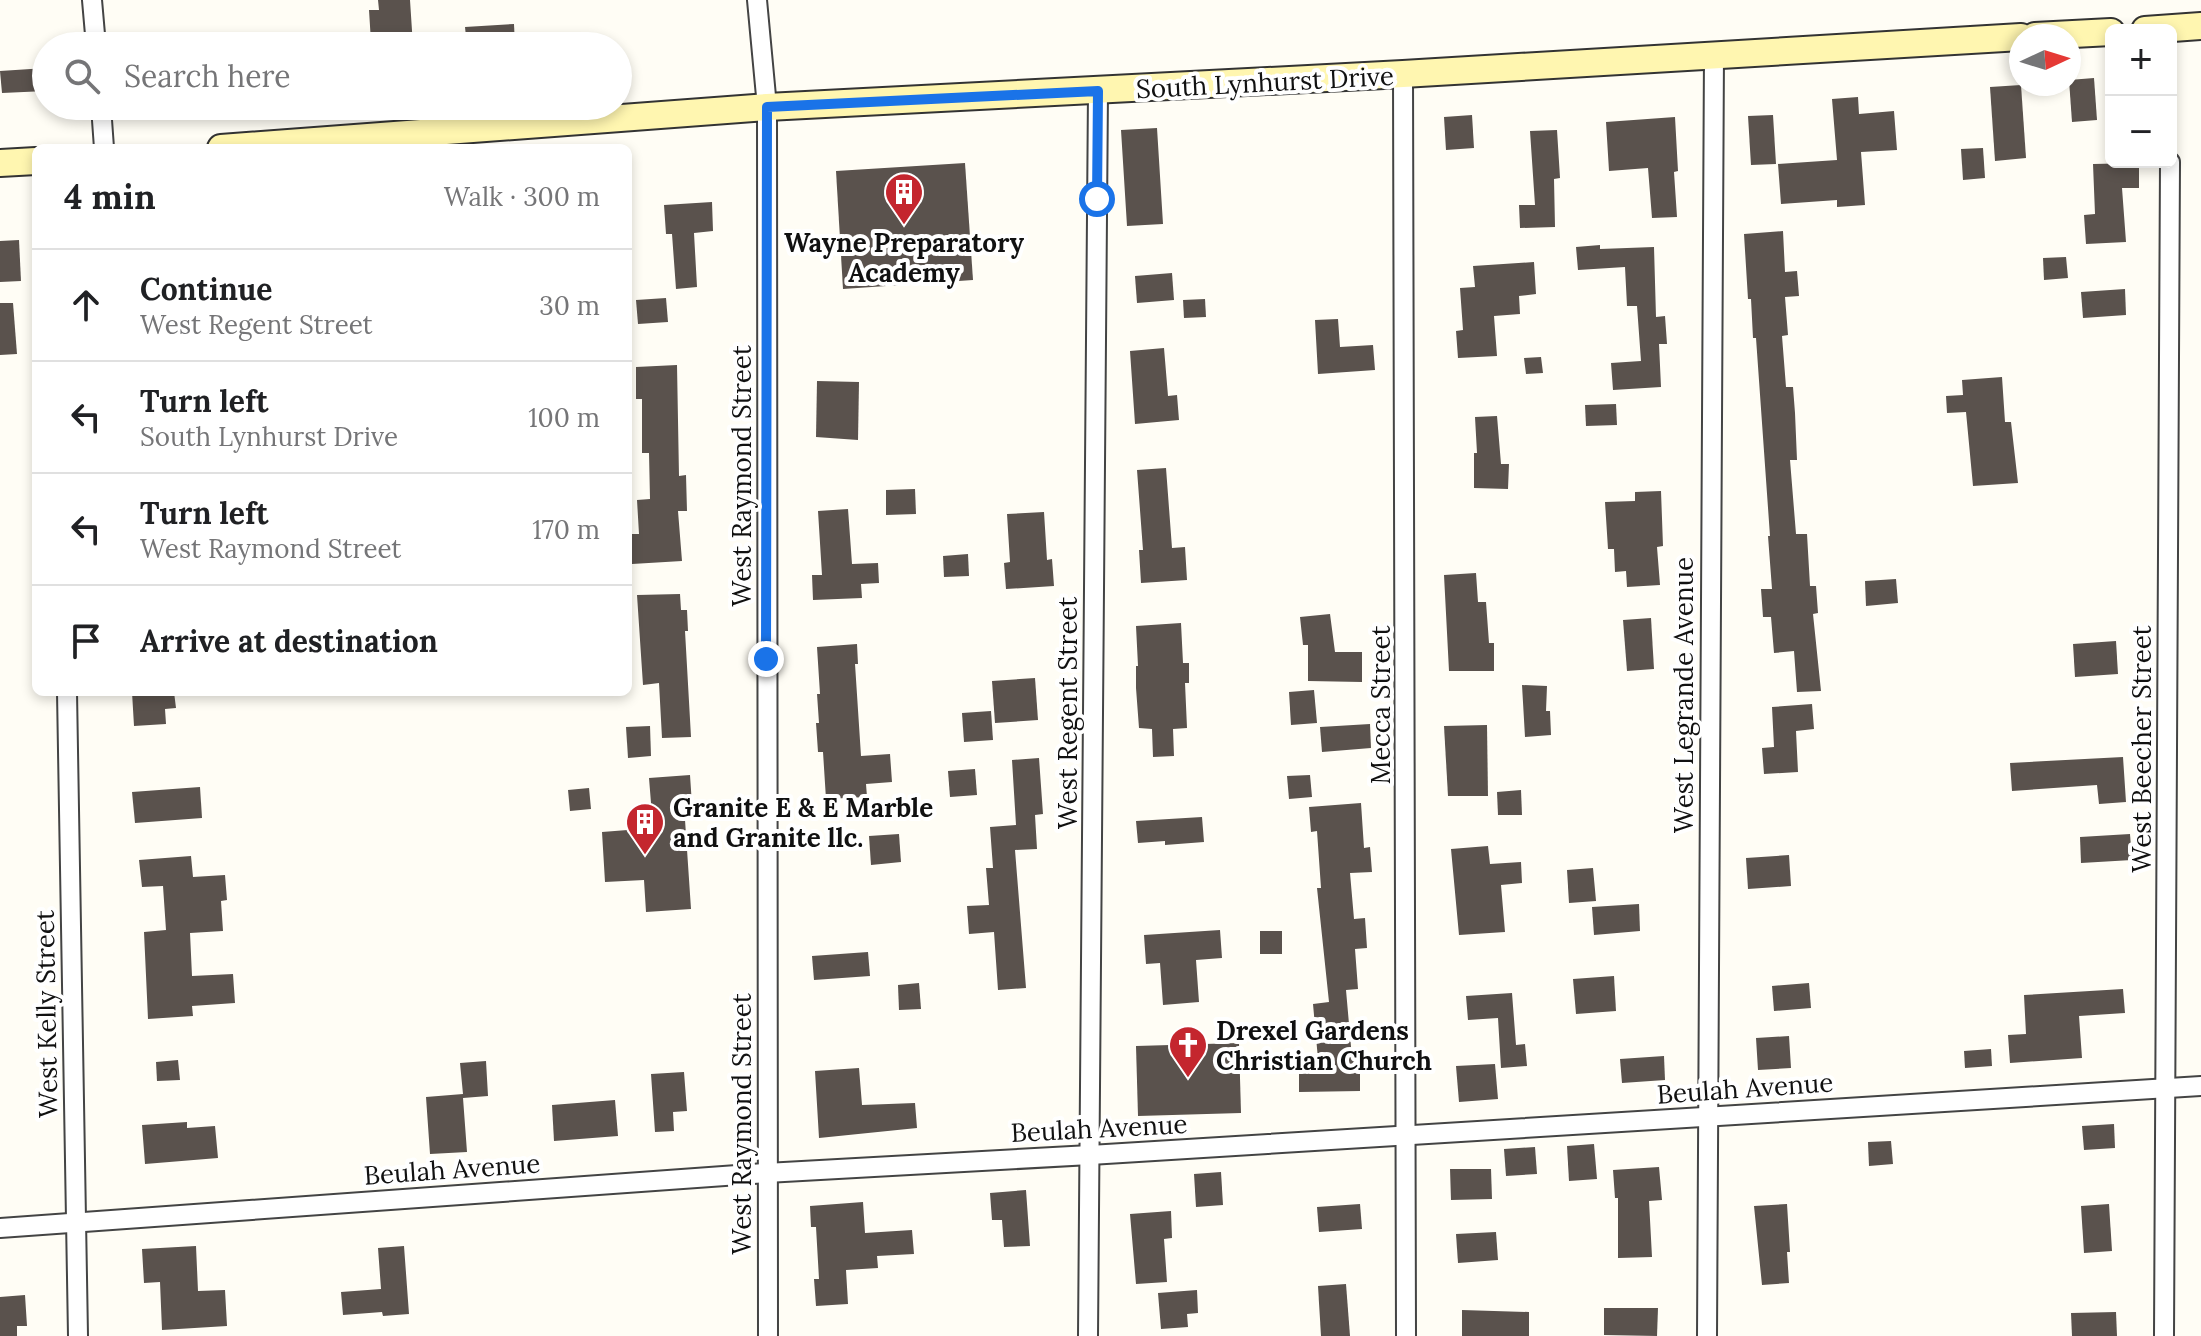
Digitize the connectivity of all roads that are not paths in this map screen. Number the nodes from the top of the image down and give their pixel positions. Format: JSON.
{"nodes":[{"id":1,"x":92,"y":0,"type":"edge"},
{"id":2,"x":757,"y":0,"type":"edge"},
{"id":3,"x":2201,"y":26,"type":"edge"},
{"id":4,"x":2177,"y":28,"type":"edge"},
{"id":5,"x":95,"y":32,"type":"edge"},
{"id":6,"x":2105,"y":32,"type":"edge"},
{"id":7,"x":2081,"y":34,"type":"edge"},
{"id":8,"x":2009,"y":38,"type":"edge"},
{"id":9,"x":1714,"y":53,"type":"junction"},
{"id":10,"x":1403,"y":74,"type":"junction"},
{"id":11,"x":1098,"y":91,"type":"junction"},
{"id":12,"x":767,"y":107,"type":"junction"},
{"id":13,"x":632,"y":117,"type":"edge"},
{"id":14,"x":102,"y":120,"type":"edge"},
{"id":15,"x":594,"y":120,"type":"edge"},
{"id":16,"x":104,"y":144,"type":"edge"},
{"id":17,"x":274,"y":144,"type":"edge"},
{"id":18,"x":32,"y":161,"type":"edge"},
{"id":19,"x":0,"y":163,"type":"edge"},
{"id":20,"x":2170,"y":168,"type":"edge"},
{"id":21,"x":67,"y":696,"type":"edge"},
{"id":22,"x":2201,"y":1086,"type":"edge"},
{"id":23,"x":2165,"y":1088,"type":"junction"},
{"id":24,"x":1707,"y":1117,"type":"junction"},
{"id":25,"x":1405,"y":1135,"type":"junction"},
{"id":26,"x":1090,"y":1155,"type":"junction"},
{"id":27,"x":766,"y":1173,"type":"junction"},
{"id":28,"x":76,"y":1222,"type":"junction"},
{"id":29,"x":0,"y":1228,"type":"edge"},
{"id":30,"x":78,"y":1336,"type":"edge"},
{"id":31,"x":768,"y":1336,"type":"edge"},
{"id":32,"x":1088,"y":1336,"type":"edge"},
{"id":33,"x":1406,"y":1336,"type":"edge"},
{"id":34,"x":1707,"y":1336,"type":"edge"},
{"id":35,"x":2164,"y":1336,"type":"edge"}],
"edges":[{"from":1,"to":5,"type":"street"},
{"from":2,"to":12,"type":"street","name":"West Raymond Street"},
{"from":3,"to":4,"type":"main road"},
{"from":6,"to":7,"type":"main road"},
{"from":8,"to":9,"type":"main road","name":"South Lynhurst Drive"},
{"from":9,"to":10,"type":"main road","name":"South Lynhurst Drive"},
{"from":9,"to":24,"type":"street","name":"West Legrande Avenue"},
{"from":10,"to":11,"type":"main road","name":"South Lynhurst Drive"},
{"from":10,"to":25,"type":"street","name":"Mecca Street"},
{"from":11,"to":12,"type":"main road","name":"South Lynhurst Drive"},
{"from":11,"to":26,"type":"street","name":"West Regent Street"},
{"from":12,"to":13,"type":"main road","name":"South Lynhurst Drive"},
{"from":12,"to":27,"type":"street","name":"West Raymond Street"},
{"from":14,"to":16,"type":"street"},
{"from":15,"to":17,"type":"main road","name":"South Lynhurst Drive"},
{"from":18,"to":19,"type":"main road"},
{"from":20,"to":23,"type":"street","name":"West Beecher Street"},
{"from":21,"to":28,"type":"street","name":"West Kelly Street"},
{"from":22,"to":23,"type":"street","name":"Beulah Avenue"},
{"from":23,"to":24,"type":"street","name":"Beulah Avenue"},
{"from":23,"to":35,"type":"street","name":"West Beecher Street"},
{"from":24,"to":25,"type":"street","name":"Beulah Avenue"},
{"from":24,"to":34,"type":"street","name":"West Legrande Avenue"},
{"from":25,"to":26,"type":"street","name":"Beulah Avenue"},
{"from":25,"to":33,"type":"street","name":"Mecca Street"},
{"from":26,"to":27,"type":"street","name":"Beulah Avenue"},
{"from":26,"to":32,"type":"street","name":"West Regent Street"},
{"from":27,"to":28,"type":"street","name":"Beulah Avenue"},
{"from":27,"to":31,"type":"street","name":"West Raymond Street"},
{"from":28,"to":29,"type":"street","name":"Beulah Avenue"},
{"from":28,"to":30,"type":"street","name":"West Kelly Street"}]}
